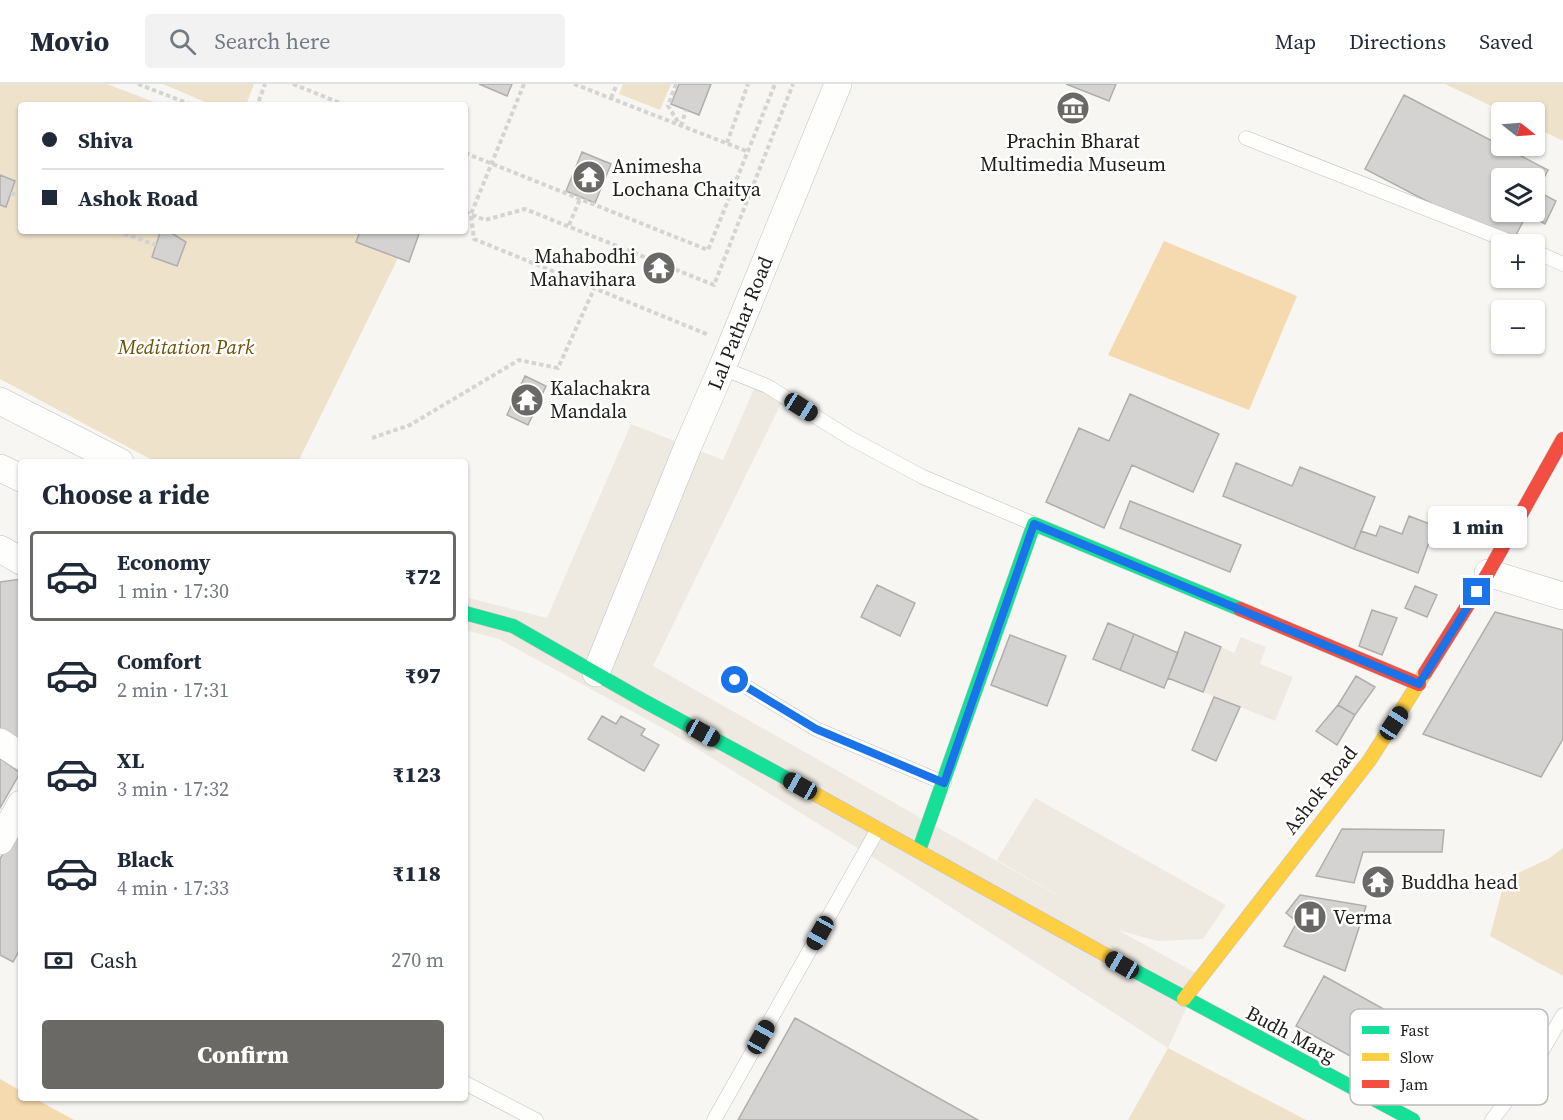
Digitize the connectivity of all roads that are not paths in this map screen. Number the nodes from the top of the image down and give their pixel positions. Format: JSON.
{"nodes":[{"id":1,"x":838,"y":84,"type":"edge"},
{"id":2,"x":1246,"y":138,"type":"dead end"},
{"id":3,"x":1491,"y":234,"type":"edge"},
{"id":4,"x":1545,"y":256,"type":"edge"},
{"id":5,"x":1563,"y":264,"type":"edge"},
{"id":6,"x":727,"y":356,"type":"junction"},
{"id":7,"x":0,"y":401,"type":"edge"},
{"id":8,"x":1563,"y":439,"type":"edge"},
{"id":9,"x":115,"y":459,"type":"edge"},
{"id":10,"x":0,"y":468,"type":"edge"},
{"id":11,"x":18,"y":477,"type":"edge"},
{"id":12,"x":1034,"y":524,"type":"junction"},
{"id":13,"x":0,"y":549,"type":"edge"},
{"id":14,"x":18,"y":559,"type":"edge"},
{"id":15,"x":1488,"y":573,"type":"junction"},
{"id":16,"x":1563,"y":596,"type":"edge"},
{"id":17,"x":468,"y":614,"type":"edge"},
{"id":18,"x":596,"y":673,"type":"junction"},
{"id":19,"x":735,"y":680,"type":"dead end"},
{"id":20,"x":1419,"y":684,"type":"junction"},
{"id":21,"x":0,"y":742,"type":"edge"},
{"id":22,"x":18,"y":754,"type":"edge"},
{"id":23,"x":944,"y":783,"type":"junction"},
{"id":24,"x":18,"y":811,"type":"edge"},
{"id":25,"x":878,"y":829,"type":"junction"},
{"id":26,"x":0,"y":840,"type":"edge"},
{"id":27,"x":919,"y":850,"type":"junction"},
{"id":28,"x":1184,"y":999,"type":"junction"},
{"id":29,"x":1563,"y":1015,"type":"edge"},
{"id":30,"x":1548,"y":1041,"type":"edge"},
{"id":31,"x":468,"y":1085,"type":"edge"},
{"id":32,"x":1350,"y":1087,"type":"edge"},
{"id":33,"x":1385,"y":1105,"type":"edge"},
{"id":34,"x":1504,"y":1105,"type":"edge"},
{"id":35,"x":536,"y":1120,"type":"edge"},
{"id":36,"x":714,"y":1120,"type":"edge"},
{"id":37,"x":1413,"y":1120,"type":"edge"},
{"id":38,"x":1492,"y":1120,"type":"edge"}],
"edges":[{"from":1,"to":6,"type":"street","name":"Lal Pathar Road"},
{"from":2,"to":3,"type":"lane"},
{"from":4,"to":5,"type":"lane"},
{"from":6,"to":12,"type":"lane"},
{"from":6,"to":18,"type":"street","name":"Lal Pathar Road"},
{"from":7,"to":9,"type":"street"},
{"from":8,"to":15,"type":"street","name":"Ashok Road"},
{"from":10,"to":11,"type":"street"},
{"from":12,"to":20,"type":"street"},
{"from":12,"to":23,"type":"street"},
{"from":13,"to":14,"type":"street"},
{"from":15,"to":16,"type":"street"},
{"from":15,"to":20,"type":"street","name":"Ashok Road"},
{"from":17,"to":18,"type":"street","name":"Budh Marg"},
{"from":18,"to":25,"type":"street","name":"Budh Marg"},
{"from":19,"to":23,"type":"lane"},
{"from":20,"to":28,"type":"street","name":"Ashok Road"},
{"from":21,"to":22,"type":"street"},
{"from":23,"to":27,"type":"street"},
{"from":24,"to":26,"type":"street"},
{"from":25,"to":27,"type":"street","name":"Budh Marg"},
{"from":25,"to":36,"type":"lane"},
{"from":27,"to":28,"type":"street","name":"Budh Marg"},
{"from":28,"to":32,"type":"street","name":"Budh Marg"},
{"from":29,"to":30,"type":"lane"},
{"from":31,"to":35,"type":"lane"},
{"from":33,"to":37,"type":"street","name":"Budh Marg"},
{"from":34,"to":38,"type":"lane"}]}
